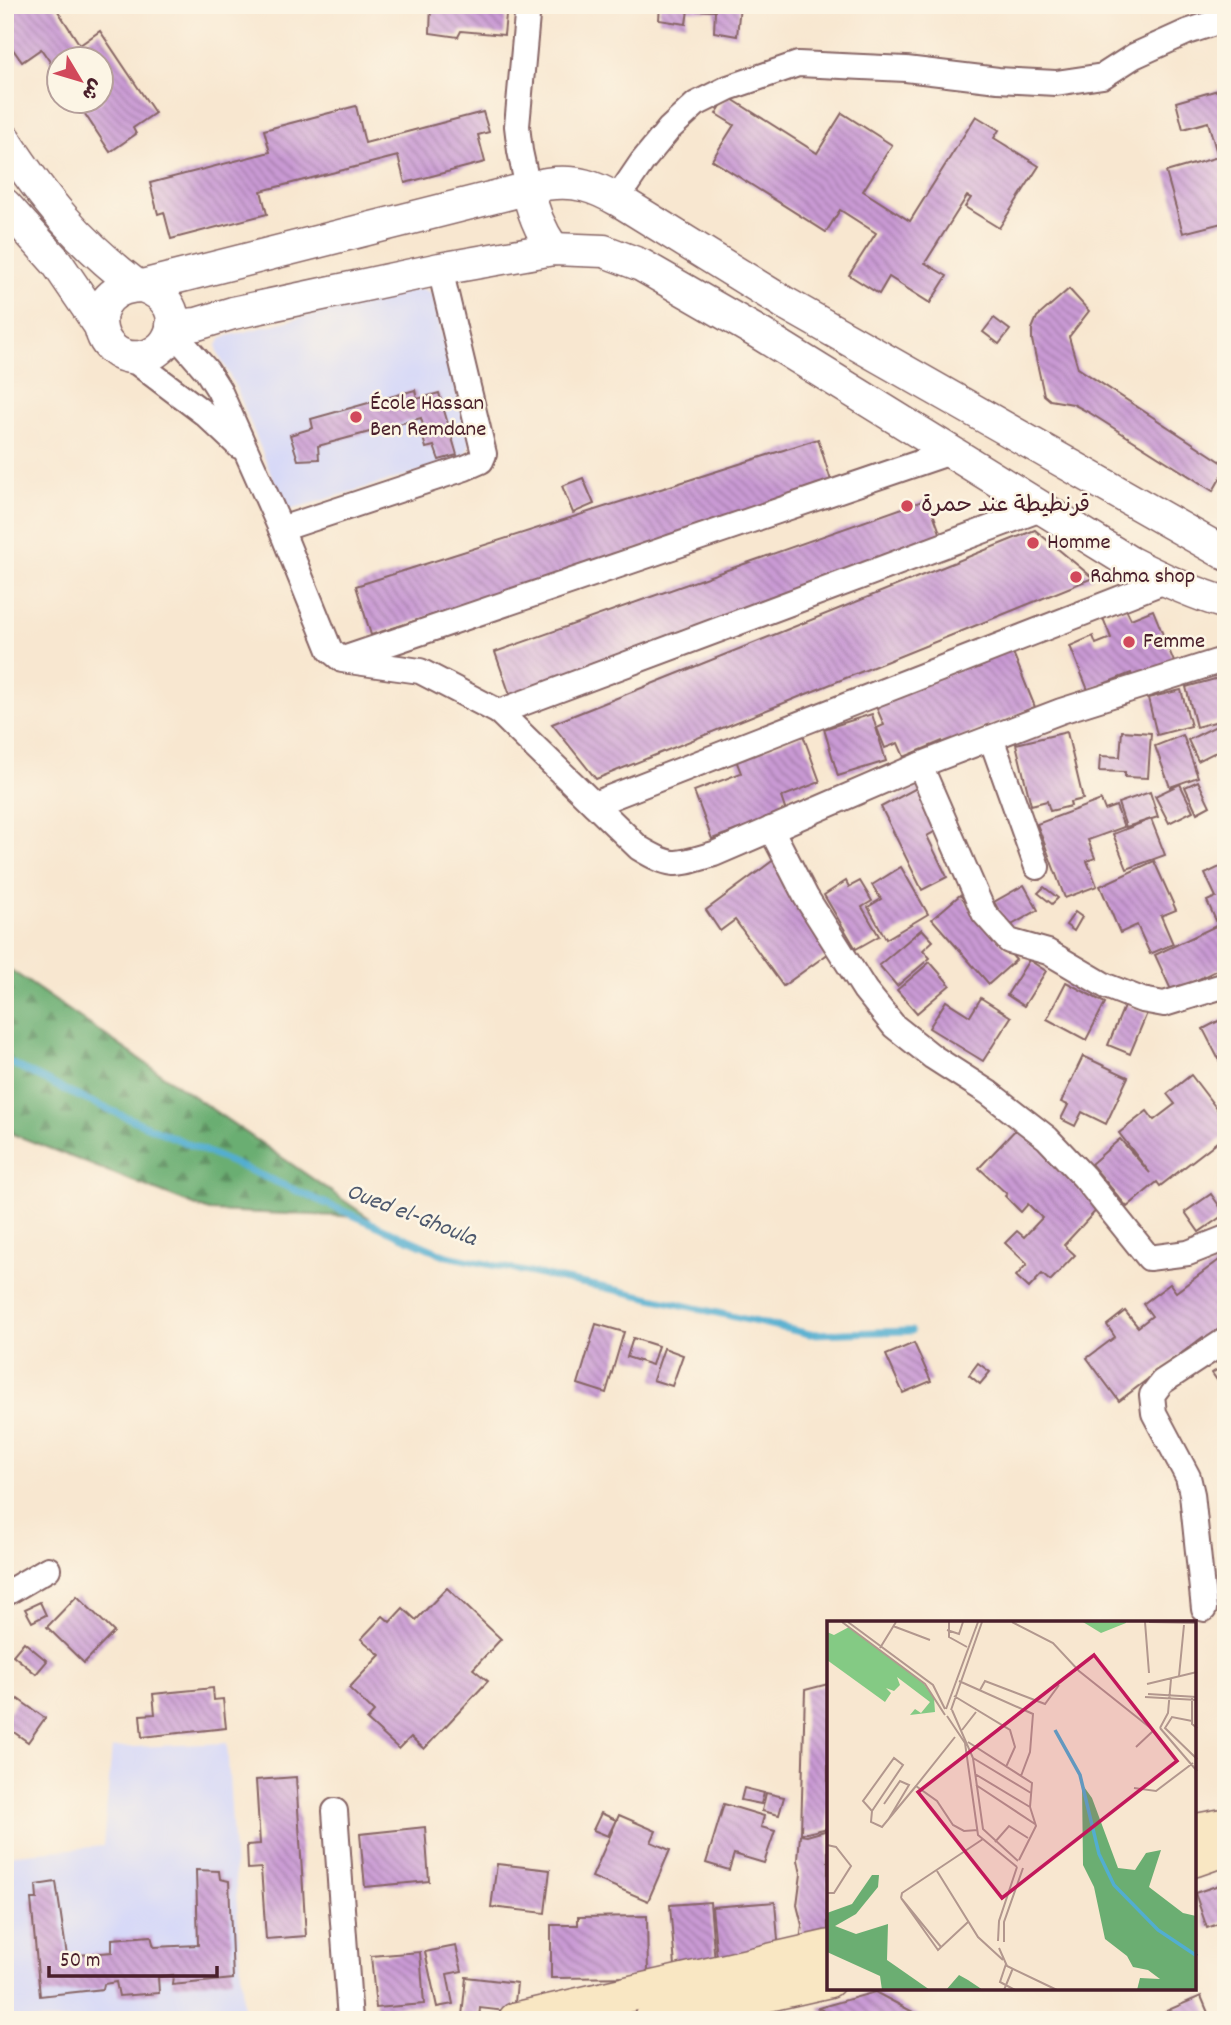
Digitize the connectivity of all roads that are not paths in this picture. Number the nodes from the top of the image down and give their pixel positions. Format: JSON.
{"nodes":[{"id":1,"x":528,"y":5,"type":"edge"},
{"id":2,"x":1226,"y":19,"type":"edge"},
{"id":3,"x":5,"y":140,"type":"edge"},
{"id":4,"x":528,"y":188,"type":"junction"},
{"id":5,"x":621,"y":201,"type":"junction"},
{"id":6,"x":5,"y":205,"type":"edge"},
{"id":7,"x":553,"y":249,"type":"junction"},
{"id":8,"x":604,"y":251,"type":"junction"},
{"id":9,"x":440,"y":269,"type":"junction"},
{"id":10,"x":140,"y":286,"type":"junction"},
{"id":11,"x":100,"y":326,"type":"junction"},
{"id":12,"x":172,"y":328,"type":"junction"},
{"id":13,"x":131,"y":358,"type":"junction"},
{"id":14,"x":951,"y":452,"type":"junction"},
{"id":15,"x":250,"y":458,"type":"junction"},
{"id":16,"x":1041,"y":509,"type":"junction"},
{"id":17,"x":281,"y":529,"type":"junction"},
{"id":18,"x":1226,"y":554,"type":"edge"},
{"id":19,"x":1165,"y":581,"type":"junction"},
{"id":20,"x":1226,"y":603,"type":"edge"},
{"id":21,"x":1226,"y":659,"type":"edge"},
{"id":22,"x":342,"y":660,"type":"junction"},
{"id":23,"x":499,"y":712,"type":"junction"},
{"id":24,"x":991,"y":738,"type":"junction"},
{"id":25,"x":920,"y":765,"type":"junction"},
{"id":26,"x":594,"y":804,"type":"junction"},
{"id":27,"x":771,"y":829,"type":"junction"},
{"id":28,"x":1037,"y":867,"type":"dead end"},
{"id":29,"x":1226,"y":985,"type":"edge"},
{"id":30,"x":1226,"y":1238,"type":"edge"},
{"id":31,"x":1226,"y":1340,"type":"edge"},
{"id":32,"x":48,"y":1569,"type":"dead end"},
{"id":33,"x":5,"y":1594,"type":"edge"},
{"id":34,"x":1204,"y":1609,"type":"dead end"},
{"id":35,"x":335,"y":1811,"type":"dead end"},
{"id":36,"x":1226,"y":1826,"type":"edge"},
{"id":37,"x":1196,"y":1832,"type":"edge"},
{"id":38,"x":1226,"y":1851,"type":"edge"},
{"id":39,"x":1196,"y":1858,"type":"edge"},
{"id":40,"x":827,"y":1948,"type":"edge"},
{"id":41,"x":827,"y":1980,"type":"edge"},
{"id":42,"x":350,"y":2020,"type":"edge"},
{"id":43,"x":516,"y":2020,"type":"edge"},
{"id":44,"x":652,"y":2020,"type":"edge"}],
"edges":[{"from":1,"to":4,"type":"street"},
{"from":2,"to":5,"type":"street"},
{"from":3,"to":10,"type":"street"},
{"from":4,"to":5,"type":"street"},
{"from":4,"to":7,"type":"street"},
{"from":4,"to":10,"type":"street"},
{"from":5,"to":8,"type":"street"},
{"from":5,"to":18,"type":"street"},
{"from":6,"to":11,"type":"street"},
{"from":7,"to":8,"type":"street"},
{"from":7,"to":9,"type":"street"},
{"from":8,"to":14,"type":"street"},
{"from":9,"to":12,"type":"street"},
{"from":9,"to":17,"type":"street"},
{"from":10,"to":11,"type":"street"},
{"from":10,"to":12,"type":"street"},
{"from":11,"to":13,"type":"street"},
{"from":12,"to":13,"type":"street"},
{"from":12,"to":15,"type":"street"},
{"from":13,"to":15,"type":"street"},
{"from":14,"to":16,"type":"street"},
{"from":14,"to":22,"type":"street"},
{"from":15,"to":17,"type":"street"},
{"from":16,"to":19,"type":"street"},
{"from":16,"to":23,"type":"street"},
{"from":17,"to":22,"type":"street"},
{"from":19,"to":20,"type":"street"},
{"from":19,"to":26,"type":"street"},
{"from":21,"to":24,"type":"street"},
{"from":22,"to":23,"type":"street"},
{"from":23,"to":26,"type":"street"},
{"from":24,"to":25,"type":"street"},
{"from":24,"to":28,"type":"street"},
{"from":25,"to":27,"type":"street"},
{"from":25,"to":29,"type":"street"},
{"from":26,"to":27,"type":"street"},
{"from":27,"to":30,"type":"street"},
{"from":31,"to":34,"type":"street"},
{"from":32,"to":33,"type":"street"},
{"from":35,"to":42,"type":"street"},
{"from":36,"to":37,"type":"main road"},
{"from":38,"to":39,"type":"main road"},
{"from":40,"to":43,"type":"main road"},
{"from":41,"to":44,"type":"main road"}]}
